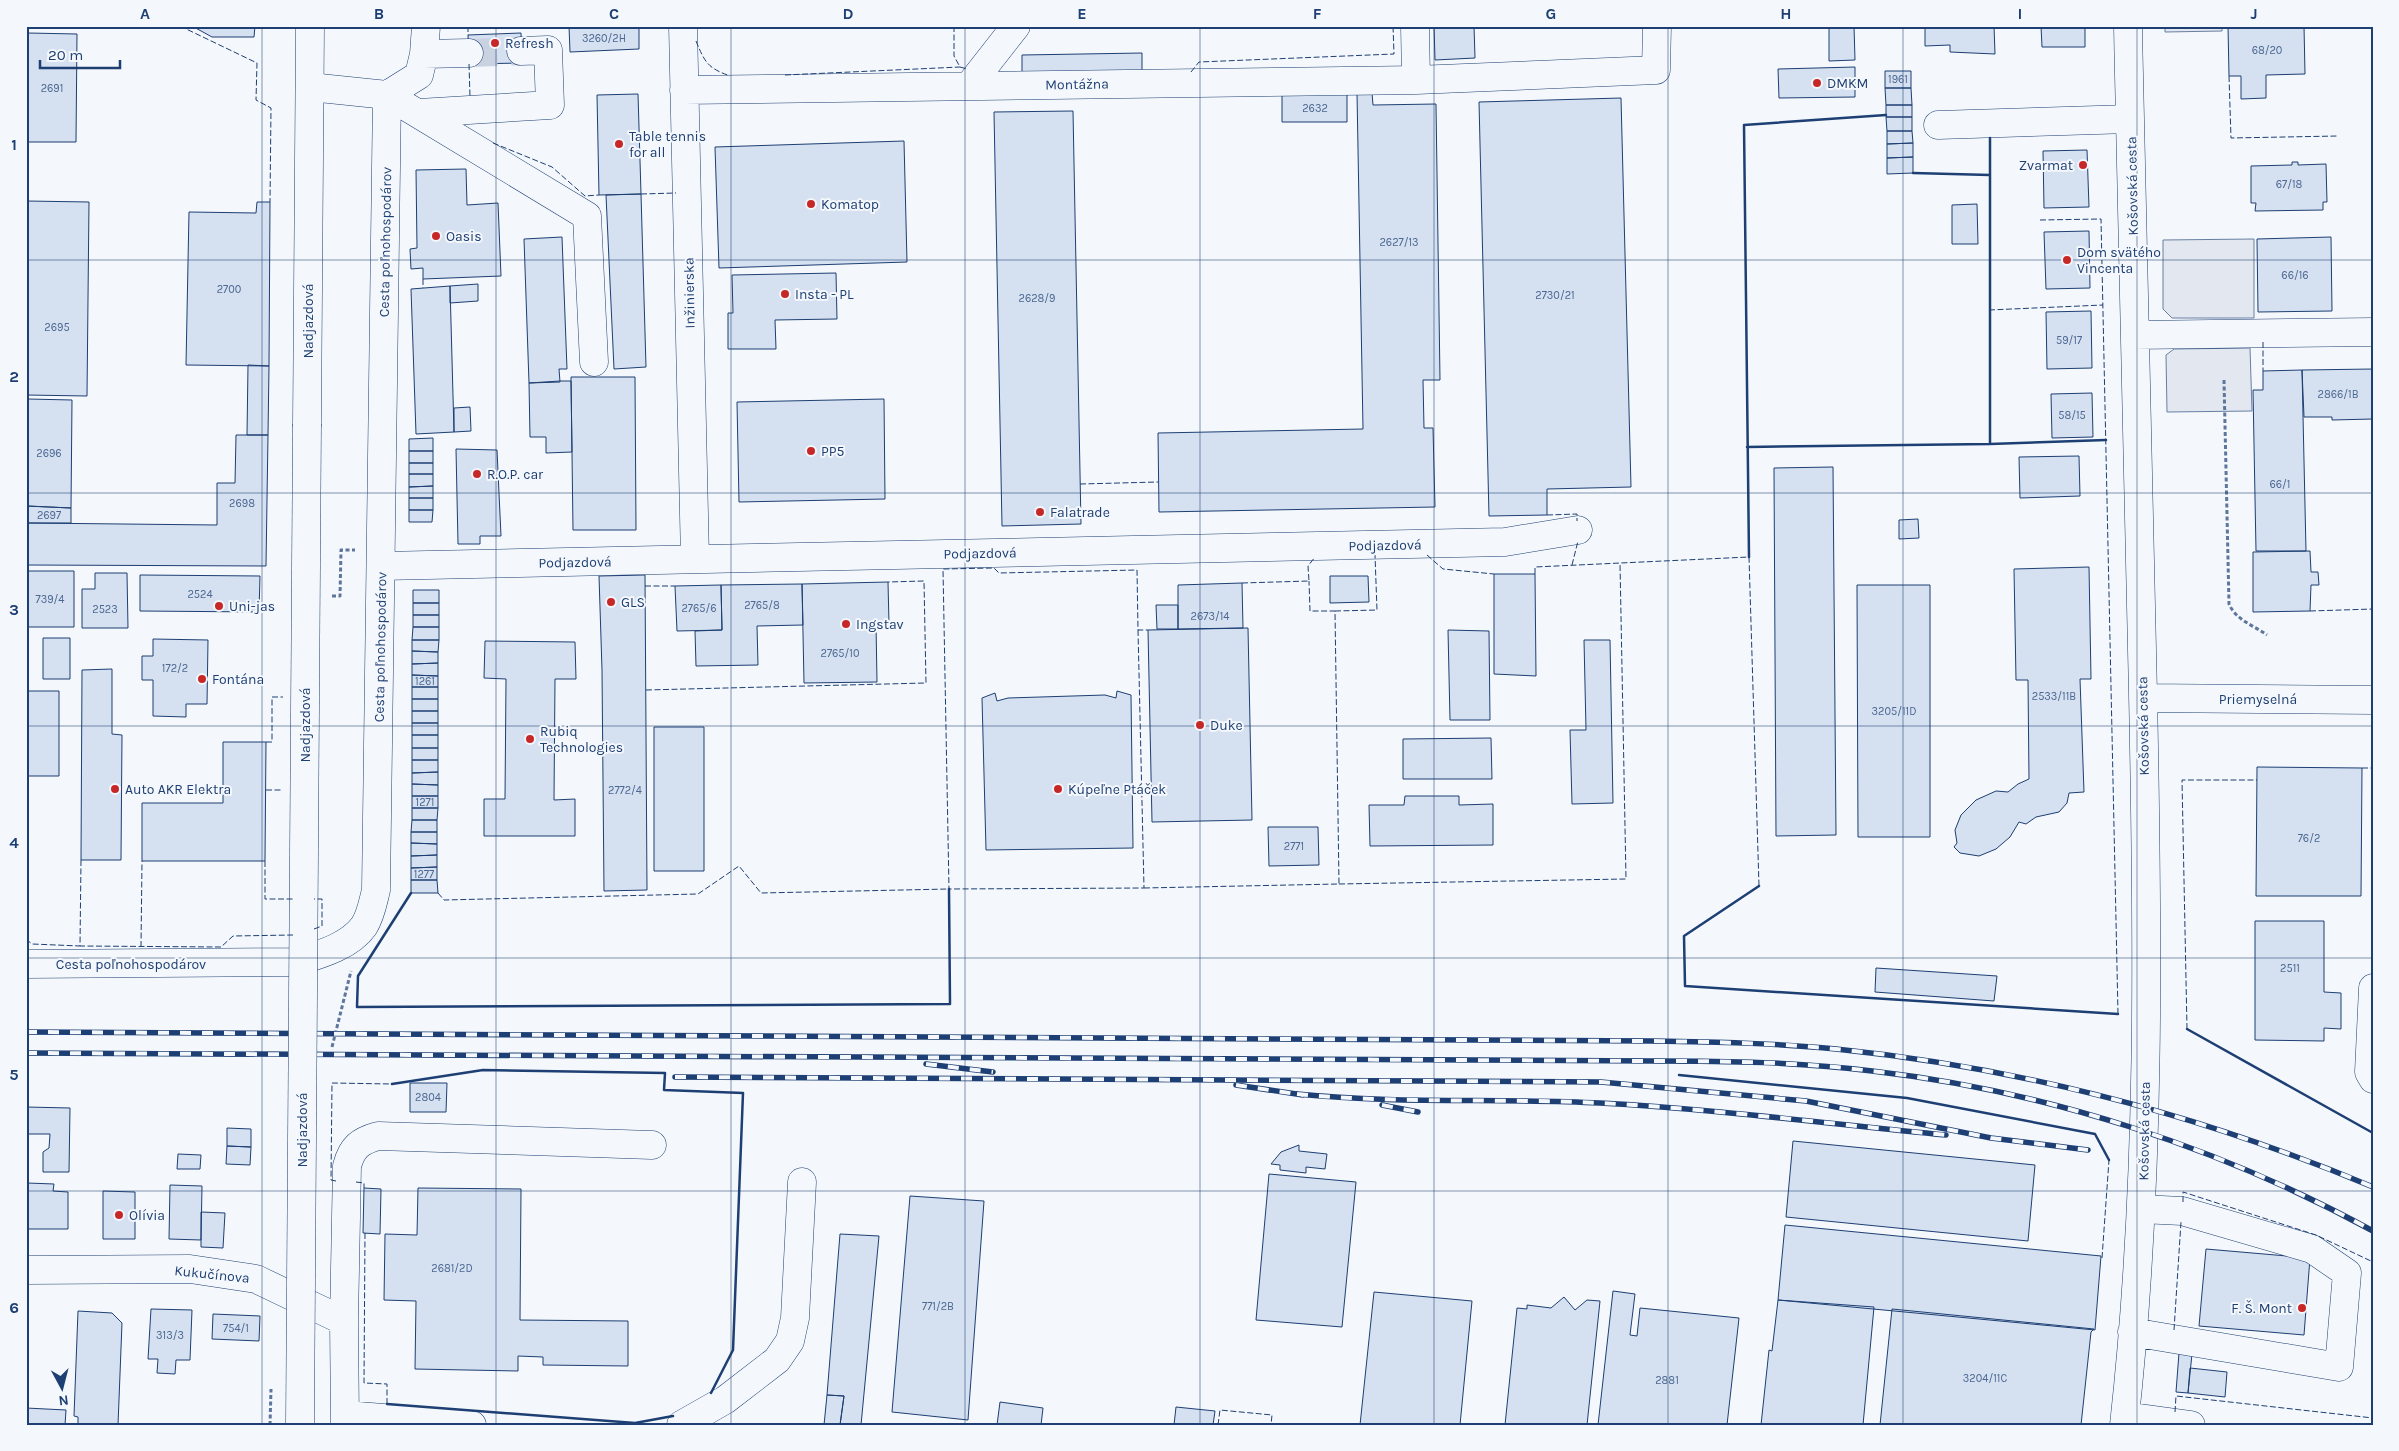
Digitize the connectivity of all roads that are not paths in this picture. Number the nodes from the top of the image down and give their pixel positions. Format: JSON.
{"nodes":[{"id":1,"x":310,"y":26,"type":"edge"},
{"id":2,"x":426,"y":26,"type":"edge"},
{"id":3,"x":683,"y":26,"type":"edge"},
{"id":4,"x":1016,"y":26,"type":"edge"},
{"id":5,"x":1414,"y":26,"type":"edge"},
{"id":6,"x":1657,"y":26,"type":"edge"},
{"id":7,"x":2128,"y":26,"type":"edge"},
{"id":8,"x":535,"y":51,"type":"dead end"},
{"id":9,"x":469,"y":53,"type":"tunnel mouth"},
{"id":10,"x":424,"y":54,"type":"junction"},
{"id":11,"x":1416,"y":80,"type":"junction"},
{"id":12,"x":969,"y":86,"type":"junction"},
{"id":13,"x":310,"y":87,"type":"junction"},
{"id":14,"x":684,"y":90,"type":"junction"},
{"id":15,"x":387,"y":94,"type":"junction"},
{"id":16,"x":419,"y":113,"type":"junction"},
{"id":17,"x":2130,"y":119,"type":"junction"},
{"id":18,"x":1938,"y":125,"type":"dead end"},
{"id":19,"x":2373,"y":332,"type":"edge"},
{"id":20,"x":2135,"y":335,"type":"junction"},
{"id":21,"x":594,"y":362,"type":"dead end"},
{"id":22,"x":1578,"y":530,"type":"dead end"},
{"id":23,"x":695,"y":560,"type":"junction"},
{"id":24,"x":381,"y":566,"type":"junction"},
{"id":25,"x":2143,"y":698,"type":"junction"},
{"id":26,"x":2373,"y":700,"type":"edge"},
{"id":27,"x":26,"y":964,"type":"edge"},
{"id":28,"x":2373,"y":988,"type":"edge"},
{"id":29,"x":2372,"y":1022,"type":"edge"},
{"id":30,"x":2373,"y":1079,"type":"edge"},
{"id":31,"x":652,"y":1145,"type":"dead end"},
{"id":32,"x":802,"y":1182,"type":"dead end"},
{"id":33,"x":2141,"y":1209,"type":"junction"},
{"id":34,"x":26,"y":1270,"type":"edge"},
{"id":35,"x":344,"y":1321,"type":"junction"},
{"id":36,"x":2132,"y":1332,"type":"junction"},
{"id":37,"x":345,"y":1420,"type":"edge"},
{"id":38,"x":2124,"y":1420,"type":"edge"},
{"id":39,"x":300,"y":1425,"type":"edge"},
{"id":40,"x":472,"y":1425,"type":"edge"},
{"id":41,"x":681,"y":1425,"type":"edge"},
{"id":42,"x":2191,"y":1425,"type":"edge"}],
"edges":[{"from":1,"to":13,"type":"street","name":"Nadjazdová"},
{"from":2,"to":10,"type":"street"},
{"from":3,"to":14,"type":"street","name":"Inžinierska"},
{"from":4,"to":12,"type":"street"},
{"from":5,"to":11,"type":"street"},
{"from":6,"to":11,"type":"street","name":"Montážna"},
{"from":7,"to":17,"type":"street","name":"Košovská cesta"},
{"from":8,"to":16,"type":"street"},
{"from":9,"to":10,"type":"street"},
{"from":10,"to":15,"type":"street"},
{"from":11,"to":12,"type":"street","name":"Montážna"},
{"from":12,"to":14,"type":"street","name":"Montážna"},
{"from":13,"to":15,"type":"street"},
{"from":13,"to":39,"type":"street","name":"Nadjazdová","bridge":true},
{"from":14,"to":23,"type":"street","name":"Inžinierska"},
{"from":15,"to":16,"type":"street"},
{"from":15,"to":24,"type":"street","name":"Cesta poľnohospodárov"},
{"from":16,"to":21,"type":"street"},
{"from":17,"to":18,"type":"street"},
{"from":17,"to":20,"type":"street","name":"Košovská cesta"},
{"from":19,"to":20,"type":"street"},
{"from":20,"to":25,"type":"street","name":"Košovská cesta"},
{"from":22,"to":23,"type":"street","name":"Podjazdová"},
{"from":23,"to":24,"type":"street","name":"Podjazdová"},
{"from":24,"to":27,"type":"street","name":"Cesta poľnohospodárov"},
{"from":25,"to":26,"type":"street","name":"Priemyselná"},
{"from":25,"to":33,"type":"street","name":"Košovská cesta"},
{"from":28,"to":29,"type":"street"},
{"from":29,"to":30,"type":"street"},
{"from":31,"to":35,"type":"street"},
{"from":32,"to":41,"type":"street"},
{"from":33,"to":36,"type":"street","name":"Košovská cesta"},
{"from":33,"to":36,"type":"street"},
{"from":34,"to":35,"type":"street","name":"Kukučínova"},
{"from":35,"to":37,"type":"street"},
{"from":36,"to":38,"type":"street","name":"Košovská cesta"},
{"from":37,"to":40,"type":"street"},
{"from":38,"to":42,"type":"street"}]}
